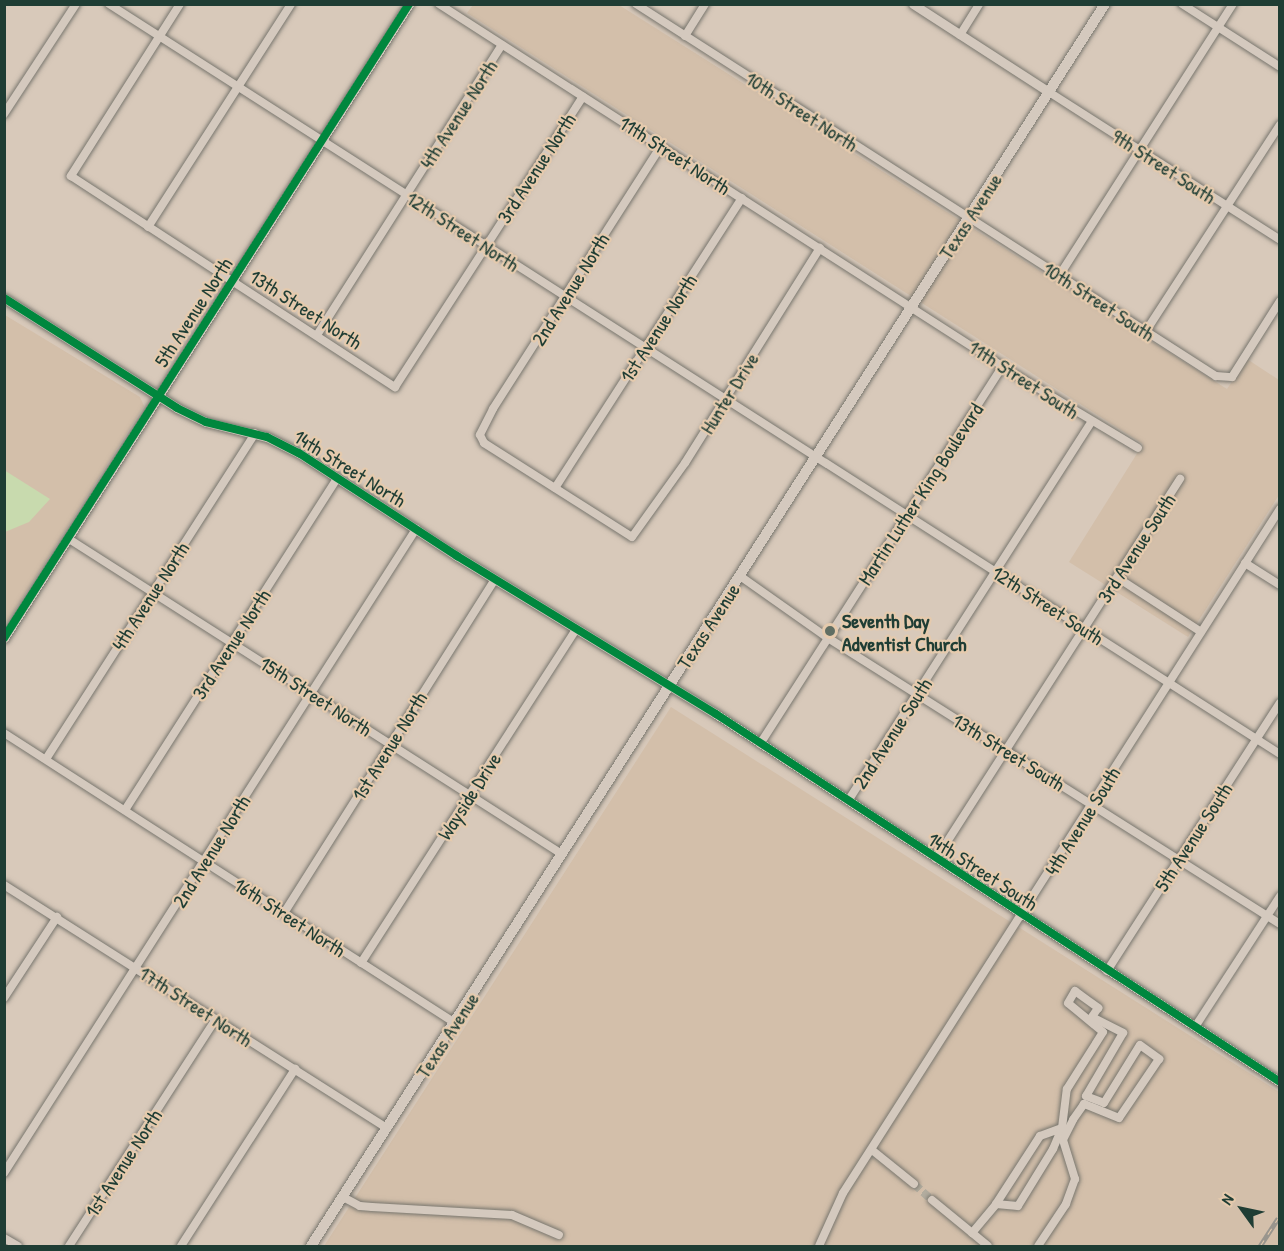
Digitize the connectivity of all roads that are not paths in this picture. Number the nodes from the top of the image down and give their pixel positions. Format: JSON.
{"nodes":[{"id":1,"x":76,"y":4,"type":"edge"},
{"id":2,"x":109,"y":4,"type":"edge"},
{"id":3,"x":180,"y":4,"type":"edge"},
{"id":4,"x":291,"y":4,"type":"edge"},
{"id":5,"x":409,"y":4,"type":"edge"},
{"id":6,"x":439,"y":4,"type":"edge"},
{"id":7,"x":636,"y":4,"type":"edge"},
{"id":8,"x":705,"y":4,"type":"edge"},
{"id":9,"x":913,"y":4,"type":"edge"},
{"id":10,"x":979,"y":4,"type":"edge"},
{"id":11,"x":1105,"y":4,"type":"edge"},
{"id":12,"x":1182,"y":4,"type":"edge"},
{"id":13,"x":1233,"y":4,"type":"edge"},
{"id":14,"x":1218,"y":28,"type":"junction"},
{"id":15,"x":960,"y":35,"type":"junction"},
{"id":16,"x":685,"y":36,"type":"junction"},
{"id":17,"x":160,"y":37,"type":"junction"},
{"id":18,"x":502,"y":45,"type":"junction"},
{"id":19,"x":1280,"y":67,"type":"edge"},
{"id":20,"x":238,"y":87,"type":"junction"},
{"id":21,"x":1049,"y":92,"type":"junction"},
{"id":22,"x":583,"y":96,"type":"junction"},
{"id":23,"x":4,"y":114,"type":"edge"},
{"id":24,"x":1280,"y":125,"type":"edge"},
{"id":25,"x":322,"y":141,"type":"junction"},
{"id":26,"x":661,"y":146,"type":"junction"},
{"id":27,"x":1140,"y":150,"type":"junction"},
{"id":28,"x":407,"y":195,"type":"junction"},
{"id":29,"x":742,"y":198,"type":"junction"},
{"id":30,"x":1227,"y":206,"type":"junction"},
{"id":31,"x":969,"y":218,"type":"junction"},
{"id":32,"x":148,"y":227,"type":"junction"},
{"id":33,"x":1280,"y":240,"type":"edge"},
{"id":34,"x":486,"y":246,"type":"junction"},
{"id":35,"x":820,"y":248,"type":"junction"},
{"id":36,"x":1059,"y":276,"type":"junction"},
{"id":37,"x":233,"y":281,"type":"junction"},
{"id":38,"x":566,"y":296,"type":"junction"},
{"id":39,"x":4,"y":298,"type":"edge"},
{"id":40,"x":1280,"y":301,"type":"edge"},
{"id":41,"x":912,"y":307,"type":"junction"},
{"id":42,"x":1146,"y":331,"type":"junction"},
{"id":43,"x":317,"y":335,"type":"junction"},
{"id":44,"x":646,"y":348,"type":"junction"},
{"id":45,"x":1003,"y":365,"type":"junction"},
{"id":46,"x":391,"y":384,"type":"joint"},
{"id":47,"x":159,"y":396,"type":"junction"},
{"id":48,"x":725,"y":399,"type":"junction"},
{"id":49,"x":1091,"y":422,"type":"junction"},
{"id":50,"x":255,"y":433,"type":"junction"},
{"id":51,"x":1138,"y":448,"type":"dead end"},
{"id":52,"x":816,"y":457,"type":"junction"},
{"id":53,"x":337,"y":478,"type":"junction"},
{"id":54,"x":1180,"y":479,"type":"dead end"},
{"id":55,"x":555,"y":488,"type":"junction"},
{"id":56,"x":1280,"y":509,"type":"edge"},
{"id":57,"x":907,"y":514,"type":"junction"},
{"id":58,"x":416,"y":529,"type":"junction"},
{"id":59,"x":69,"y":539,"type":"junction"},
{"id":60,"x":1245,"y":563,"type":"junction"},
{"id":61,"x":995,"y":571,"type":"junction"},
{"id":62,"x":740,"y":576,"type":"junction"},
{"id":63,"x":1118,"y":578,"type":"junction"},
{"id":64,"x":495,"y":579,"type":"junction"},
{"id":65,"x":1280,"y":585,"type":"edge"},
{"id":66,"x":153,"y":592,"type":"junction"},
{"id":67,"x":1084,"y":628,"type":"junction"},
{"id":68,"x":576,"y":629,"type":"junction"},
{"id":69,"x":1201,"y":632,"type":"junction"},
{"id":70,"x":4,"y":638,"type":"edge"},
{"id":71,"x":828,"y":638,"type":"junction"},
{"id":72,"x":232,"y":643,"type":"junction"},
{"id":73,"x":1169,"y":683,"type":"junction"},
{"id":74,"x":669,"y":687,"type":"junction"},
{"id":75,"x":311,"y":693,"type":"junction"},
{"id":76,"x":917,"y":694,"type":"junction"},
{"id":77,"x":1280,"y":703,"type":"edge"},
{"id":78,"x":4,"y":733,"type":"edge"},
{"id":79,"x":1256,"y":739,"type":"junction"},
{"id":80,"x":390,"y":744,"type":"junction"},
{"id":81,"x":760,"y":744,"type":"junction"},
{"id":82,"x":1006,"y":750,"type":"junction"},
{"id":83,"x":1280,"y":754,"type":"edge"},
{"id":84,"x":46,"y":759,"type":"junction"},
{"id":85,"x":470,"y":795,"type":"junction"},
{"id":86,"x":848,"y":801,"type":"junction"},
{"id":87,"x":1092,"y":805,"type":"junction"},
{"id":88,"x":125,"y":810,"type":"junction"},
{"id":89,"x":562,"y":854,"type":"junction"},
{"id":90,"x":936,"y":859,"type":"junction"},
{"id":91,"x":1178,"y":860,"type":"junction"},
{"id":92,"x":204,"y":861,"type":"junction"},
{"id":93,"x":4,"y":885,"type":"edge"},
{"id":94,"x":1280,"y":896,"type":"edge"},
{"id":95,"x":284,"y":912,"type":"junction"},
{"id":96,"x":1022,"y":916,"type":"junction"},
{"id":97,"x":1267,"y":916,"type":"junction"},
{"id":98,"x":57,"y":917,"type":"junction"},
{"id":99,"x":1280,"y":924,"type":"edge"},
{"id":100,"x":361,"y":963,"type":"junction"},
{"id":101,"x":136,"y":968,"type":"junction"},
{"id":102,"x":1107,"y":971,"type":"junction"},
{"id":103,"x":4,"y":998,"type":"edge"},
{"id":104,"x":216,"y":1019,"type":"junction"},
{"id":105,"x":455,"y":1023,"type":"junction"},
{"id":106,"x":1195,"y":1028,"type":"junction"},
{"id":107,"x":295,"y":1069,"type":"junction"},
{"id":108,"x":1280,"y":1082,"type":"edge"},
{"id":109,"x":387,"y":1128,"type":"junction"},
{"id":110,"x":1062,"y":1128,"type":"junction"},
{"id":111,"x":872,"y":1150,"type":"junction"},
{"id":112,"x":4,"y":1173,"type":"edge"},
{"id":113,"x":914,"y":1184,"type":"tunnel mouth"},
{"id":114,"x":343,"y":1197,"type":"junction"},
{"id":115,"x":932,"y":1200,"type":"tunnel mouth"},
{"id":116,"x":996,"y":1204,"type":"junction"},
{"id":117,"x":972,"y":1233,"type":"junction"},
{"id":118,"x":559,"y":1235,"type":"dead end"},
{"id":119,"x":4,"y":1238,"type":"edge"},
{"id":120,"x":18,"y":1246,"type":"edge"},
{"id":121,"x":69,"y":1246,"type":"edge"},
{"id":122,"x":181,"y":1246,"type":"edge"},
{"id":123,"x":311,"y":1246,"type":"edge"},
{"id":124,"x":819,"y":1246,"type":"edge"},
{"id":125,"x":988,"y":1246,"type":"edge"},
{"id":126,"x":1038,"y":1246,"type":"edge"}],
"edges":[{"from":1,"to":23,"type":"street"},
{"from":2,"to":17,"type":"street","name":"12th Street North"},
{"from":3,"to":17,"type":"street"},
{"from":4,"to":20,"type":"street"},
{"from":5,"to":25,"type":"street","name":"5th Avenue North"},
{"from":6,"to":18,"type":"street","name":"11th Street North"},
{"from":7,"to":16,"type":"street","name":"10th Street North"},
{"from":8,"to":16,"type":"street"},
{"from":9,"to":15,"type":"street"},
{"from":10,"to":15,"type":"street"},
{"from":11,"to":21,"type":"main road","name":"Texas Avenue"},
{"from":12,"to":14,"type":"street"},
{"from":13,"to":14,"type":"street"},
{"from":14,"to":19,"type":"street"},
{"from":14,"to":27,"type":"street"},
{"from":15,"to":21,"type":"street"},
{"from":16,"to":31,"type":"street","name":"10th Street North"},
{"from":17,"to":20,"type":"street","name":"12th Street North"},
{"from":17,"to":32,"type":"street","name":"13th Street North"},
{"from":18,"to":22,"type":"street","name":"11th Street North"},
{"from":18,"to":28,"type":"street","name":"4th Avenue North"},
{"from":20,"to":25,"type":"street","name":"12th Street North"},
{"from":20,"to":32,"type":"street"},
{"from":21,"to":27,"type":"street","name":"9th Street South"},
{"from":21,"to":31,"type":"main road","name":"Texas Avenue"},
{"from":22,"to":26,"type":"street","name":"11th Street North"},
{"from":22,"to":34,"type":"street","name":"3rd Avenue North"},
{"from":24,"to":30,"type":"street"},
{"from":25,"to":28,"type":"street","name":"12th Street North"},
{"from":25,"to":37,"type":"street","name":"5th Avenue North"},
{"from":26,"to":29,"type":"street","name":"11th Street North"},
{"from":26,"to":38,"type":"street","name":"2nd Avenue North"},
{"from":27,"to":30,"type":"street","name":"9th Street South"},
{"from":27,"to":36,"type":"street"},
{"from":28,"to":34,"type":"street","name":"12th Street North"},
{"from":28,"to":43,"type":"street","name":"4th Avenue North"},
{"from":29,"to":35,"type":"street","name":"11th Street North"},
{"from":29,"to":44,"type":"street","name":"1st Avenue North"},
{"from":30,"to":33,"type":"street","name":"9th Street South"},
{"from":30,"to":42,"type":"street"},
{"from":31,"to":36,"type":"street","name":"10th Street South"},
{"from":31,"to":41,"type":"main road","name":"Texas Avenue"},
{"from":32,"to":37,"type":"street","name":"13th Street North"},
{"from":34,"to":38,"type":"street","name":"12th Street North"},
{"from":34,"to":46,"type":"street","name":"3rd Avenue North"},
{"from":35,"to":41,"type":"street","name":"11th Street North"},
{"from":35,"to":48,"type":"street","name":"Hunter Drive"},
{"from":36,"to":42,"type":"street","name":"10th Street South"},
{"from":37,"to":43,"type":"street","name":"13th Street North"},
{"from":37,"to":47,"type":"street","name":"5th Avenue North"},
{"from":38,"to":44,"type":"street","name":"12th Street North"},
{"from":38,"to":55,"type":"street","name":"2nd Avenue North"},
{"from":39,"to":47,"type":"street","name":"14th Street North"},
{"from":40,"to":42,"type":"street","name":"10th Street South"},
{"from":41,"to":45,"type":"street","name":"11th Street South"},
{"from":41,"to":52,"type":"main road","name":"Texas Avenue"},
{"from":43,"to":46,"type":"street","name":"13th Street North"},
{"from":44,"to":48,"type":"street","name":"12th Street North"},
{"from":44,"to":55,"type":"street","name":"1st Avenue North"},
{"from":45,"to":49,"type":"street","name":"11th Street South"},
{"from":45,"to":57,"type":"street","name":"Martin Luther King Boulevard"},
{"from":47,"to":50,"type":"street","name":"14th Street North"},
{"from":47,"to":59,"type":"street","name":"5th Avenue North"},
{"from":48,"to":52,"type":"street","name":"12th Street North"},
{"from":48,"to":55,"type":"street","name":"Hunter Drive"},
{"from":49,"to":51,"type":"street","name":"11th Street South"},
{"from":49,"to":61,"type":"street","name":"2nd Avenue South"},
{"from":50,"to":53,"type":"street","name":"14th Street North"},
{"from":50,"to":66,"type":"street","name":"4th Avenue North"},
{"from":52,"to":57,"type":"street","name":"12th Street South"},
{"from":52,"to":62,"type":"main road","name":"Texas Avenue"},
{"from":53,"to":58,"type":"street","name":"14th Street North"},
{"from":53,"to":72,"type":"street","name":"3rd Avenue North"},
{"from":54,"to":63,"type":"street","name":"3rd Avenue South"},
{"from":56,"to":60,"type":"street","name":"4th Avenue South"},
{"from":57,"to":61,"type":"street","name":"12th Street South"},
{"from":57,"to":71,"type":"street","name":"Martin Luther King Boulevard"},
{"from":58,"to":64,"type":"street","name":"14th Street North"},
{"from":58,"to":75,"type":"street","name":"2nd Avenue North"},
{"from":59,"to":66,"type":"street","name":"15th Street North"},
{"from":59,"to":70,"type":"street","name":"5th Avenue North"},
{"from":60,"to":65,"type":"street"},
{"from":60,"to":69,"type":"street","name":"4th Avenue South"},
{"from":61,"to":67,"type":"street","name":"12th Street South"},
{"from":61,"to":76,"type":"street","name":"2nd Avenue South"},
{"from":62,"to":71,"type":"street","name":"13th Street South"},
{"from":62,"to":74,"type":"main road","name":"Texas Avenue"},
{"from":63,"to":67,"type":"street","name":"3rd Avenue South"},
{"from":63,"to":69,"type":"street"},
{"from":64,"to":68,"type":"street","name":"14th Street North"},
{"from":64,"to":80,"type":"street","name":"1st Avenue North"},
{"from":66,"to":72,"type":"street","name":"15th Street North"},
{"from":66,"to":84,"type":"street","name":"4th Avenue North"},
{"from":67,"to":73,"type":"street","name":"12th Street South"},
{"from":67,"to":82,"type":"street","name":"3rd Avenue South"},
{"from":68,"to":74,"type":"street","name":"14th Street North"},
{"from":68,"to":85,"type":"street","name":"Wayside Drive"},
{"from":69,"to":73,"type":"street","name":"4th Avenue South"},
{"from":71,"to":76,"type":"street","name":"13th Street South"},
{"from":71,"to":81,"type":"street","name":"Martin Luther King Boulevard"},
{"from":72,"to":75,"type":"street","name":"15th Street North"},
{"from":72,"to":88,"type":"street","name":"3rd Avenue North"},
{"from":73,"to":79,"type":"street","name":"12th Street South"},
{"from":73,"to":87,"type":"street","name":"4th Avenue South"},
{"from":74,"to":81,"type":"street","name":"14th Street South"},
{"from":74,"to":89,"type":"main road","name":"Texas Avenue"},
{"from":75,"to":80,"type":"street","name":"15th Street North"},
{"from":75,"to":92,"type":"street","name":"2nd Avenue North"},
{"from":76,"to":82,"type":"street","name":"13th Street South"},
{"from":76,"to":86,"type":"street","name":"2nd Avenue South"},
{"from":77,"to":79,"type":"street","name":"5th Avenue South"},
{"from":78,"to":84,"type":"street","name":"16th Street North"},
{"from":79,"to":83,"type":"street","name":"12th Street South"},
{"from":79,"to":91,"type":"street","name":"5th Avenue South"},
{"from":80,"to":85,"type":"street","name":"15th Street North"},
{"from":80,"to":95,"type":"street","name":"1st Avenue North"},
{"from":81,"to":86,"type":"street","name":"14th Street South"},
{"from":82,"to":87,"type":"street","name":"13th Street South"},
{"from":82,"to":90,"type":"street","name":"3rd Avenue South"},
{"from":84,"to":88,"type":"street","name":"16th Street North"},
{"from":85,"to":89,"type":"street","name":"15th Street North"},
{"from":85,"to":100,"type":"street","name":"Wayside Drive"},
{"from":86,"to":90,"type":"street","name":"14th Street South"},
{"from":87,"to":91,"type":"street","name":"13th Street South"},
{"from":87,"to":96,"type":"street","name":"4th Avenue South"},
{"from":88,"to":92,"type":"street","name":"16th Street North"},
{"from":89,"to":105,"type":"main road","name":"Texas Avenue"},
{"from":90,"to":96,"type":"street","name":"14th Street South"},
{"from":91,"to":97,"type":"street","name":"13th Street South"},
{"from":91,"to":102,"type":"street","name":"5th Avenue South"},
{"from":92,"to":95,"type":"street","name":"16th Street North"},
{"from":92,"to":101,"type":"street","name":"2nd Avenue North"},
{"from":93,"to":98,"type":"street","name":"17th Street North"},
{"from":94,"to":97,"type":"street"},
{"from":95,"to":100,"type":"street","name":"16th Street North"},
{"from":96,"to":102,"type":"street","name":"14th Street South"},
{"from":96,"to":111,"type":"street","name":"4th Avenue South"},
{"from":97,"to":99,"type":"street","name":"13th Street South"},
{"from":97,"to":106,"type":"street"},
{"from":98,"to":101,"type":"street","name":"17th Street North"},
{"from":98,"to":103,"type":"street"},
{"from":100,"to":105,"type":"street","name":"16th Street North"},
{"from":101,"to":104,"type":"street","name":"17th Street North"},
{"from":101,"to":112,"type":"street","name":"2nd Avenue North"},
{"from":102,"to":106,"type":"street","name":"14th Street South"},
{"from":104,"to":107,"type":"street","name":"17th Street North"},
{"from":104,"to":121,"type":"street","name":"1st Avenue North"},
{"from":105,"to":109,"type":"main road","name":"Texas Avenue"},
{"from":106,"to":108,"type":"street","name":"14th Street South"},
{"from":107,"to":109,"type":"street","name":"17th Street North"},
{"from":107,"to":122,"type":"street"},
{"from":109,"to":114,"type":"main road","name":"Texas Avenue"},
{"from":110,"to":116,"type":"street"},
{"from":110,"to":116,"type":"street"},
{"from":110,"to":126,"type":"street"},
{"from":111,"to":113,"type":"street"},
{"from":111,"to":124,"type":"street","name":"4th Avenue South"},
{"from":114,"to":118,"type":"street"},
{"from":114,"to":123,"type":"main road","name":"Texas Avenue"},
{"from":115,"to":117,"type":"street"},
{"from":116,"to":117,"type":"street"},
{"from":117,"to":125,"type":"street"},
{"from":119,"to":120,"type":"street"}]}
